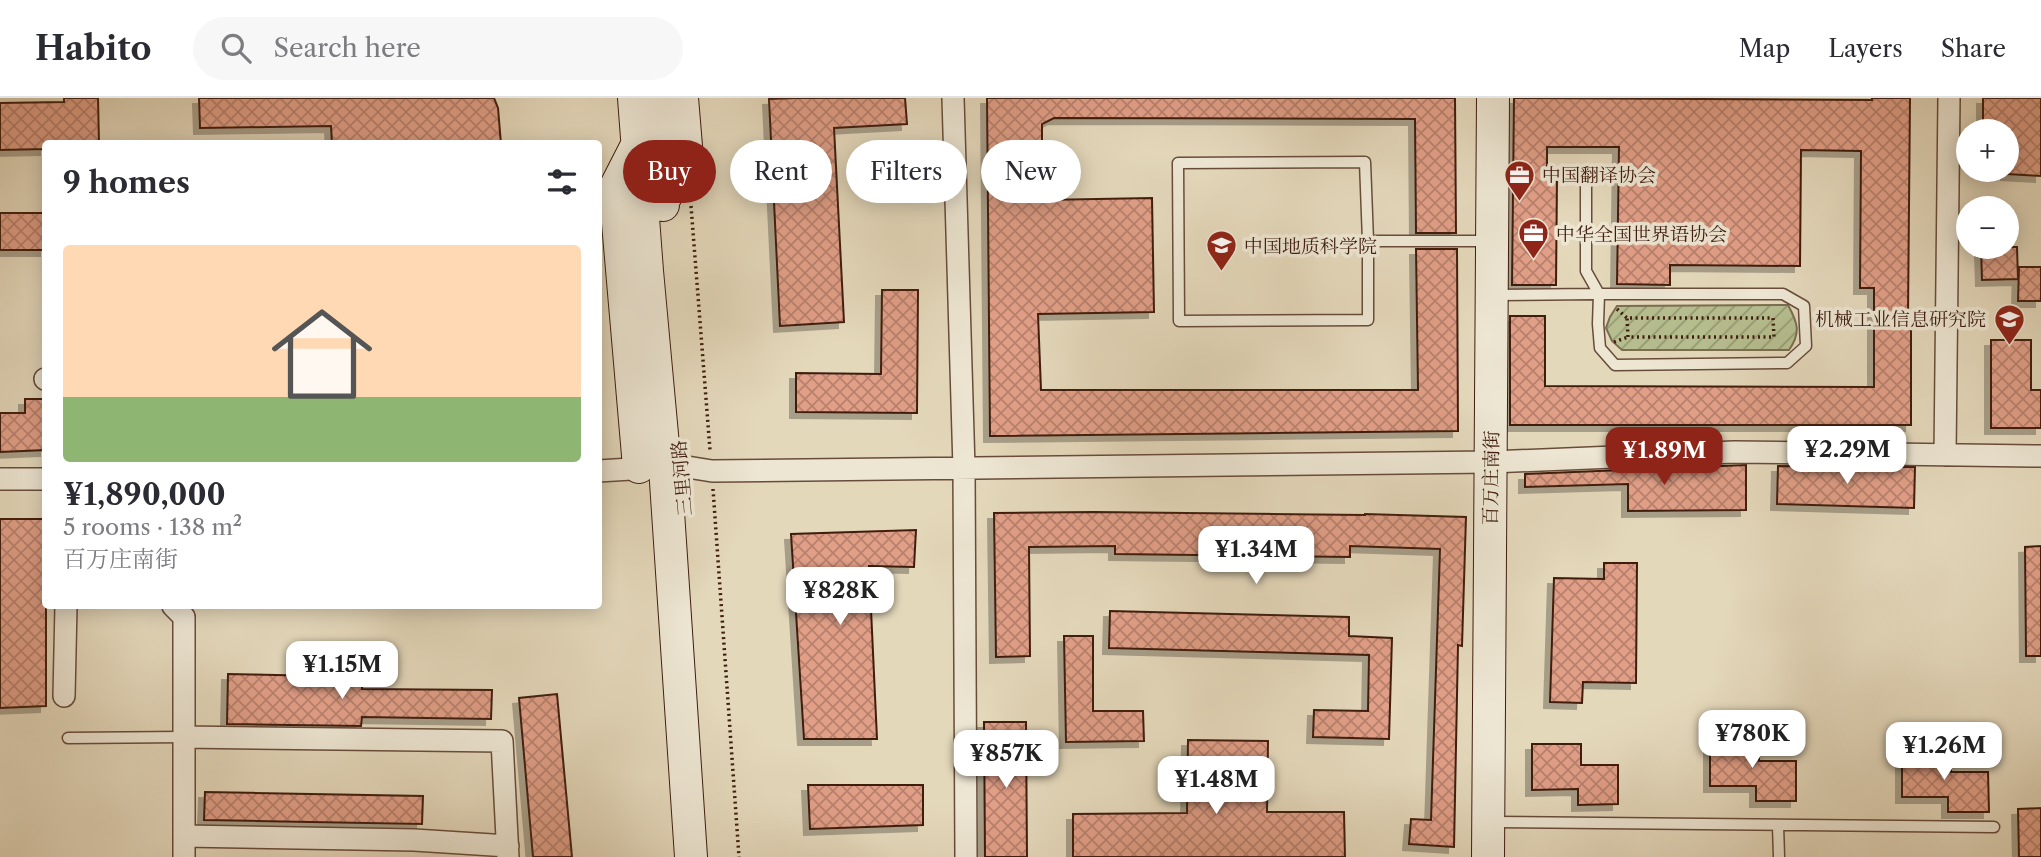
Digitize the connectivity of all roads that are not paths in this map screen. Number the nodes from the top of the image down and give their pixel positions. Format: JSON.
{"nodes":[{"id":1,"x":634,"y":98,"type":"edge"},
{"id":2,"x":657,"y":98,"type":"edge"},
{"id":3,"x":682,"y":98,"type":"edge"},
{"id":4,"x":953,"y":98,"type":"edge"},
{"id":5,"x":1493,"y":98,"type":"edge"},
{"id":6,"x":1950,"y":98,"type":"edge"},
{"id":7,"x":665,"y":140,"type":"edge"},
{"id":8,"x":686,"y":140,"type":"edge"},
{"id":9,"x":1586,"y":184,"type":"dead end"},
{"id":10,"x":677,"y":203,"type":"edge"},
{"id":11,"x":1368,"y":241,"type":"junction"},
{"id":12,"x":1493,"y":242,"type":"junction"},
{"id":13,"x":1599,"y":293,"type":"junction"},
{"id":14,"x":1492,"y":295,"type":"junction"},
{"id":15,"x":1945,"y":455,"type":"junction"},
{"id":16,"x":2041,"y":456,"type":"edge"},
{"id":17,"x":1491,"y":462,"type":"junction"},
{"id":18,"x":674,"y":468,"type":"junction"},
{"id":19,"x":964,"y":468,"type":"junction"},
{"id":20,"x":602,"y":471,"type":"edge"},
{"id":21,"x":0,"y":479,"type":"edge"},
{"id":22,"x":42,"y":479,"type":"edge"},
{"id":23,"x":66,"y":609,"type":"edge"},
{"id":24,"x":176,"y":609,"type":"edge"},
{"id":25,"x":64,"y":696,"type":"dead end"},
{"id":26,"x":184,"y":737,"type":"junction"},
{"id":27,"x":68,"y":738,"type":"dead end"},
{"id":28,"x":1489,"y":822,"type":"junction"},
{"id":29,"x":1778,"y":825,"type":"junction"},
{"id":30,"x":1994,"y":827,"type":"dead end"},
{"id":31,"x":184,"y":847,"type":"edge"},
{"id":32,"x":508,"y":852,"type":"edge"},
{"id":33,"x":691,"y":857,"type":"edge"},
{"id":34,"x":713,"y":857,"type":"edge"},
{"id":35,"x":967,"y":857,"type":"edge"},
{"id":36,"x":1488,"y":857,"type":"edge"},
{"id":37,"x":1779,"y":857,"type":"edge"}],
"edges":[{"from":1,"to":18,"type":"street","name":"三里河路"},
{"from":2,"to":7,"type":"street","name":"三里河路"},
{"from":3,"to":8,"type":"street"},
{"from":4,"to":19,"type":"street"},
{"from":5,"to":12,"type":"street","name":"百万庄南街"},
{"from":6,"to":15,"type":"street"},
{"from":9,"to":13,"type":"lane"},
{"from":10,"to":18,"type":"street","name":"三里河路"},
{"from":11,"to":11,"type":"lane"},
{"from":11,"to":12,"type":"lane"},
{"from":12,"to":14,"type":"street","name":"百万庄南街"},
{"from":13,"to":13,"type":"lane"},
{"from":13,"to":14,"type":"lane"},
{"from":14,"to":17,"type":"street","name":"百万庄南街"},
{"from":15,"to":16,"type":"street"},
{"from":15,"to":17,"type":"street"},
{"from":17,"to":19,"type":"street"},
{"from":17,"to":28,"type":"street","name":"百万庄南街"},
{"from":18,"to":19,"type":"street"},
{"from":18,"to":20,"type":"street"},
{"from":18,"to":33,"type":"street","name":"三里河路"},
{"from":18,"to":34,"type":"street","name":"三里河路"},
{"from":19,"to":35,"type":"street"},
{"from":21,"to":22,"type":"street"},
{"from":23,"to":25,"type":"street"},
{"from":24,"to":26,"type":"street"},
{"from":26,"to":27,"type":"lane"},
{"from":26,"to":31,"type":"street"},
{"from":26,"to":32,"type":"street"},
{"from":28,"to":29,"type":"lane"},
{"from":28,"to":36,"type":"street","name":"百万庄南街"},
{"from":29,"to":30,"type":"lane"},
{"from":29,"to":37,"type":"lane"},
{"from":31,"to":32,"type":"street"}]}
